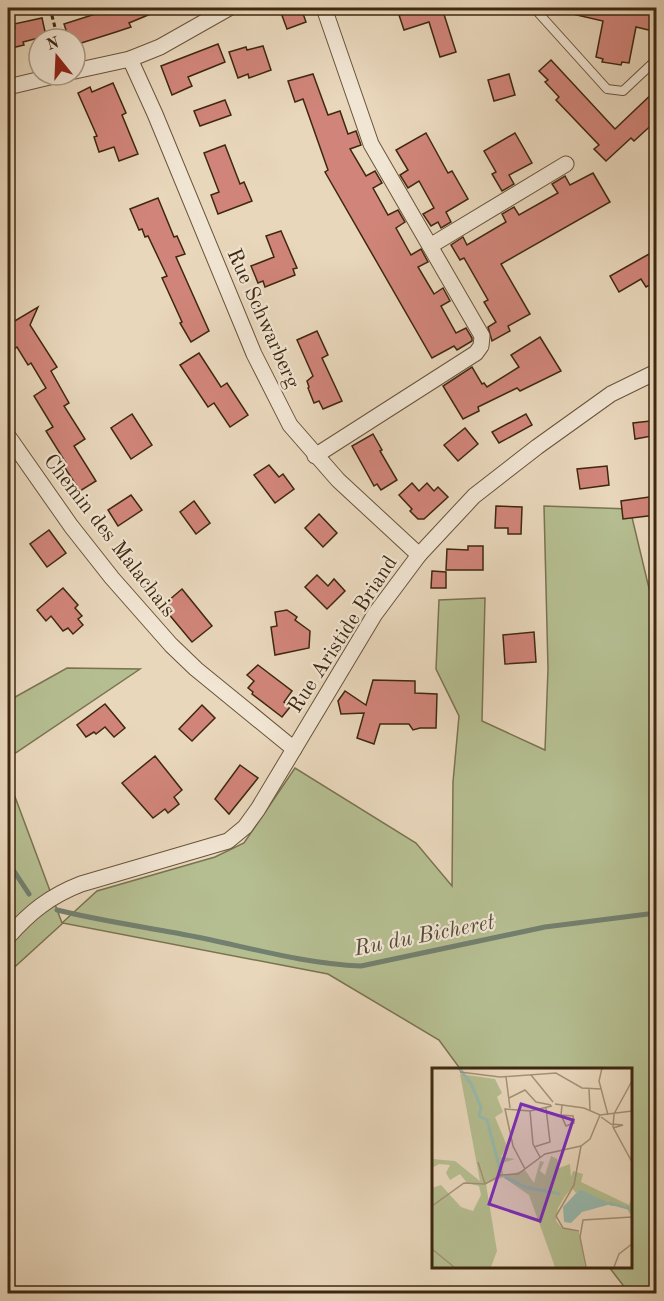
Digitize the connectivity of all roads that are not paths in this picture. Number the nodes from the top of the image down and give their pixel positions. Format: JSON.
{"nodes":[{"id":1,"x":229,"y":8,"type":"edge"},
{"id":2,"x":324,"y":8,"type":"edge"},
{"id":3,"x":534,"y":8,"type":"edge"},
{"id":4,"x":130,"y":60,"type":"junction"},
{"id":5,"x":657,"y":60,"type":"edge"},
{"id":6,"x":87,"y":68,"type":"edge"},
{"id":7,"x":27,"y":82,"type":"edge"},
{"id":8,"x":8,"y":87,"type":"edge"},
{"id":9,"x":566,"y":164,"type":"dead end"},
{"id":10,"x":430,"y":246,"type":"junction"},
{"id":11,"x":657,"y":372,"type":"edge"},
{"id":12,"x":8,"y":436,"type":"edge"},
{"id":13,"x":315,"y":456,"type":"junction"},
{"id":14,"x":419,"y":555,"type":"junction"},
{"id":15,"x":294,"y":749,"type":"junction"},
{"id":16,"x":8,"y":937,"type":"edge"}],
"edges":[{"from":1,"to":4,"type":"street"},
{"from":2,"to":10,"type":"street"},
{"from":3,"to":5,"type":"lane"},
{"from":4,"to":6,"type":"street"},
{"from":4,"to":13,"type":"street","name":"Rue Schwarberg"},
{"from":7,"to":8,"type":"street"},
{"from":9,"to":10,"type":"street"},
{"from":10,"to":13,"type":"street"},
{"from":11,"to":14,"type":"street","name":"Rue Aristide Briand"},
{"from":12,"to":15,"type":"street","name":"Chemin des Malachais"},
{"from":13,"to":14,"type":"street","name":"Rue Schwarberg"},
{"from":14,"to":15,"type":"street","name":"Rue Aristide Briand"},
{"from":15,"to":16,"type":"street","name":"Rue Aristide Briand"}]}
